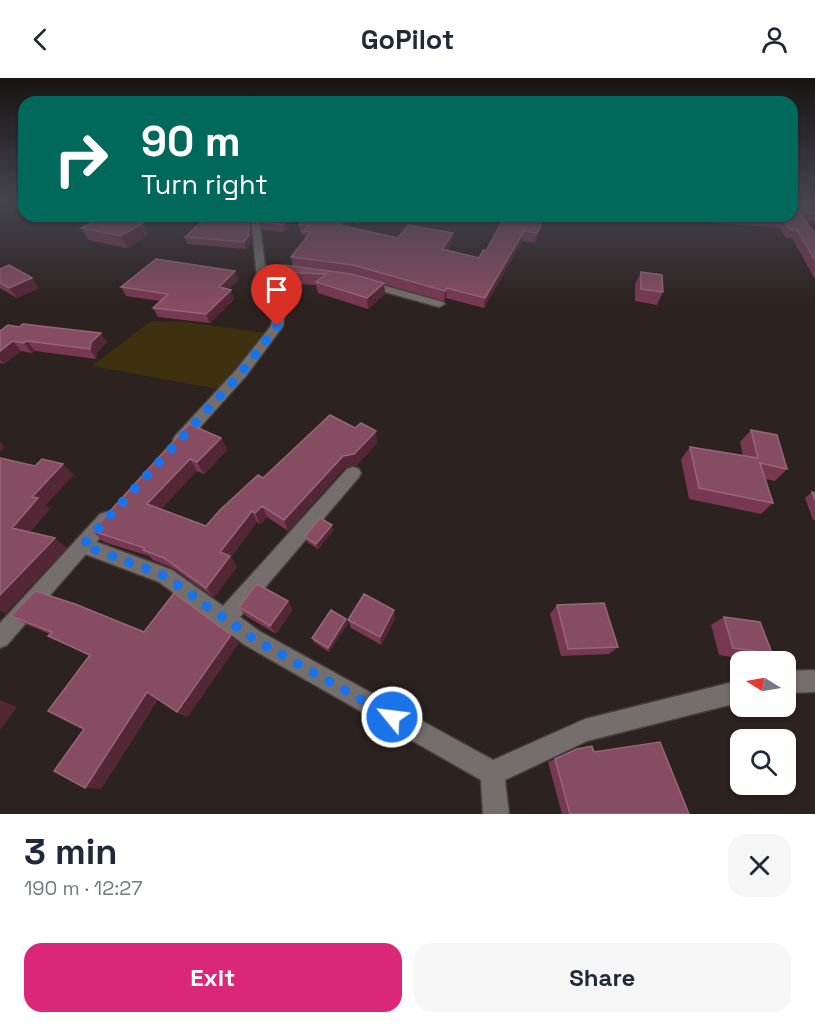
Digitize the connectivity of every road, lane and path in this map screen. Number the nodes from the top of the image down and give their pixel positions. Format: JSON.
{"nodes":[{"id":1,"x":257,"y":233,"type":"edge"},
{"id":2,"x":260,"y":268,"type":"junction"},
{"id":3,"x":307,"y":273,"type":"edge"},
{"id":4,"x":354,"y":280,"type":"edge"},
{"id":5,"x":439,"y":303,"type":"dead end"},
{"id":6,"x":173,"y":448,"type":"edge"},
{"id":7,"x":353,"y":473,"type":"dead end"},
{"id":8,"x":113,"y":512,"type":"edge"},
{"id":9,"x":83,"y":545,"type":"junction"},
{"id":10,"x":225,"y":620,"type":"junction"},
{"id":11,"x":0,"y":638,"type":"edge"},
{"id":12,"x":815,"y":681,"type":"edge"},
{"id":13,"x":796,"y":682,"type":"edge"},
{"id":14,"x":730,"y":694,"type":"edge"},
{"id":15,"x":492,"y":773,"type":"junction"},
{"id":16,"x":496,"y":814,"type":"edge"}],
"edges":[{"from":1,"to":2,"type":"street"},
{"from":2,"to":3,"type":"street"},
{"from":2,"to":6,"type":"street"},
{"from":4,"to":5,"type":"street"},
{"from":7,"to":10,"type":"street"},
{"from":8,"to":9,"type":"street"},
{"from":9,"to":10,"type":"street"},
{"from":9,"to":11,"type":"street"},
{"from":10,"to":15,"type":"street"},
{"from":12,"to":13,"type":"street"},
{"from":14,"to":15,"type":"street"},
{"from":15,"to":16,"type":"street"}]}
